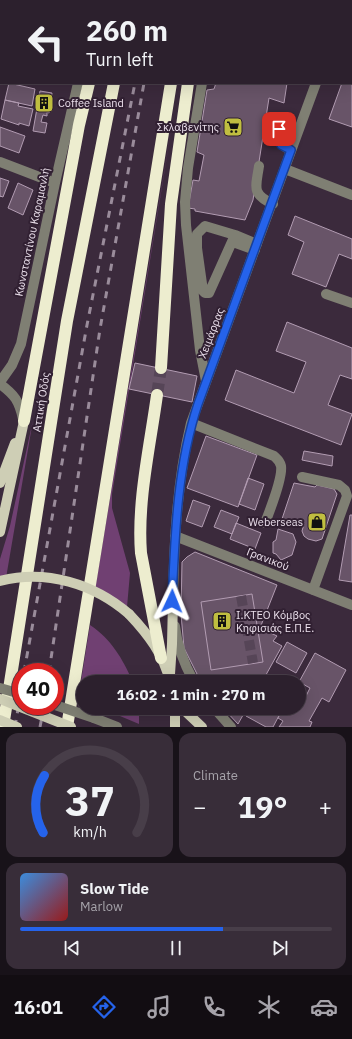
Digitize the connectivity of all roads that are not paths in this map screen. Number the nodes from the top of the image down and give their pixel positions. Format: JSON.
{"nodes":[{"id":1,"x":78,"y":84,"type":"edge"},
{"id":2,"x":89,"y":84,"type":"edge"},
{"id":3,"x":114,"y":84,"type":"edge"},
{"id":4,"x":171,"y":84,"type":"edge"},
{"id":5,"x":188,"y":84,"type":"edge"},
{"id":6,"x":202,"y":84,"type":"edge"},
{"id":7,"x":316,"y":84,"type":"edge"},
{"id":8,"x":283,"y":119,"type":"dead end"},
{"id":9,"x":291,"y":150,"type":"junction"},
{"id":10,"x":194,"y":159,"type":"dead end"},
{"id":11,"x":0,"y":162,"type":"edge"},
{"id":12,"x":259,"y":166,"type":"dead end"},
{"id":13,"x":188,"y":168,"type":"junction"},
{"id":14,"x":285,"y":169,"type":"junction"},
{"id":15,"x":54,"y":183,"type":"junction"},
{"id":16,"x":352,"y":195,"type":"edge"},
{"id":17,"x":273,"y":204,"type":"junction"},
{"id":18,"x":234,"y":238,"type":"junction"},
{"id":19,"x":256,"y":247,"type":"junction"},
{"id":20,"x":326,"y":294,"type":"dead end"},
{"id":21,"x":352,"y":303,"type":"edge"},
{"id":22,"x":161,"y":368,"type":"tunnel mouth"},
{"id":23,"x":206,"y":381,"type":"junction"},
{"id":24,"x":0,"y":383,"type":"edge"},
{"id":25,"x":157,"y":395,"type":"tunnel mouth"},
{"id":26,"x":24,"y":421,"type":"junction"},
{"id":27,"x":192,"y":423,"type":"junction"},
{"id":28,"x":302,"y":477,"type":"dead end"},
{"id":29,"x":0,"y":483,"type":"edge"},
{"id":30,"x":266,"y":523,"type":"dead end"},
{"id":31,"x":0,"y":532,"type":"edge"},
{"id":32,"x":175,"y":536,"type":"junction"},
{"id":33,"x":0,"y":581,"type":"edge"},
{"id":34,"x":313,"y":590,"type":"junction"},
{"id":35,"x":172,"y":601,"type":"junction"},
{"id":36,"x":352,"y":605,"type":"edge"},
{"id":37,"x":161,"y":658,"type":"junction"},
{"id":38,"x":168,"y":675,"type":"edge"},
{"id":39,"x":170,"y":675,"type":"edge"},
{"id":40,"x":190,"y":675,"type":"edge"},
{"id":41,"x":0,"y":688,"type":"edge"},
{"id":42,"x":12,"y":691,"type":"edge"},
{"id":43,"x":0,"y":700,"type":"edge"},
{"id":44,"x":64,"y":708,"type":"edge"},
{"id":45,"x":189,"y":715,"type":"edge"},
{"id":46,"x":221,"y":715,"type":"edge"},
{"id":47,"x":0,"y":720,"type":"edge"},
{"id":48,"x":3,"y":727,"type":"edge"},
{"id":49,"x":17,"y":727,"type":"edge"},
{"id":50,"x":67,"y":727,"type":"edge"},
{"id":51,"x":71,"y":727,"type":"edge"},
{"id":52,"x":117,"y":727,"type":"edge"},
{"id":53,"x":202,"y":727,"type":"edge"},
{"id":54,"x":232,"y":727,"type":"edge"}],
"edges":[{"from":1,"to":15,"type":"street","name":"Κωνσταντίνου Καραμανλή"},
{"from":2,"to":26,"type":"highway"},
{"from":3,"to":48,"type":"highway","name":"Αττική Οδός"},
{"from":4,"to":50,"type":"highway"},
{"from":5,"to":22,"type":"highway"},
{"from":6,"to":13,"type":"street"},
{"from":7,"to":9,"type":"street","name":"Χειμάρρας"},
{"from":8,"to":9,"type":"street"},
{"from":9,"to":14,"type":"street","name":"Χειμάρρας"},
{"from":10,"to":13,"type":"street"},
{"from":11,"to":15,"type":"street"},
{"from":12,"to":17,"type":"street"},
{"from":13,"to":23,"type":"street"},
{"from":14,"to":16,"type":"street"},
{"from":14,"to":17,"type":"street","name":"Χειμάρρας"},
{"from":15,"to":24,"type":"street","name":"Κωνσταντίνου Καραμανλή"},
{"from":17,"to":19,"type":"street","name":"Χειμάρρας"},
{"from":18,"to":18,"type":"street"},
{"from":18,"to":19,"type":"street"},
{"from":19,"to":23,"type":"street","name":"Χειμάρρας"},
{"from":20,"to":21,"type":"street"},
{"from":23,"to":27,"type":"street","name":"Χειμάρρας"},
{"from":24,"to":26,"type":"street"},
{"from":25,"to":37,"type":"highway"},
{"from":26,"to":29,"type":"main road"},
{"from":26,"to":31,"type":"main road"},
{"from":27,"to":30,"type":"street"},
{"from":27,"to":32,"type":"street","name":"Χειμάρρας"},
{"from":28,"to":34,"type":"street"},
{"from":32,"to":34,"type":"street","name":"Γρανικού"},
{"from":32,"to":35,"type":"street","name":"Χειμάρρας"},
{"from":33,"to":37,"type":"main road","bridge":true},
{"from":34,"to":36,"type":"street","name":"Γρανικού"},
{"from":35,"to":39,"type":"main road"},
{"from":35,"to":40,"type":"street","name":"Χειμάρρας"},
{"from":37,"to":38,"type":"main road"},
{"from":41,"to":42,"type":"street","bridge":true},
{"from":43,"to":51,"type":"main road","bridge":true},
{"from":44,"to":52,"type":"street","bridge":true},
{"from":45,"to":53,"type":"main road"},
{"from":46,"to":54,"type":"street"},
{"from":47,"to":49,"type":"main road","bridge":true}]}
